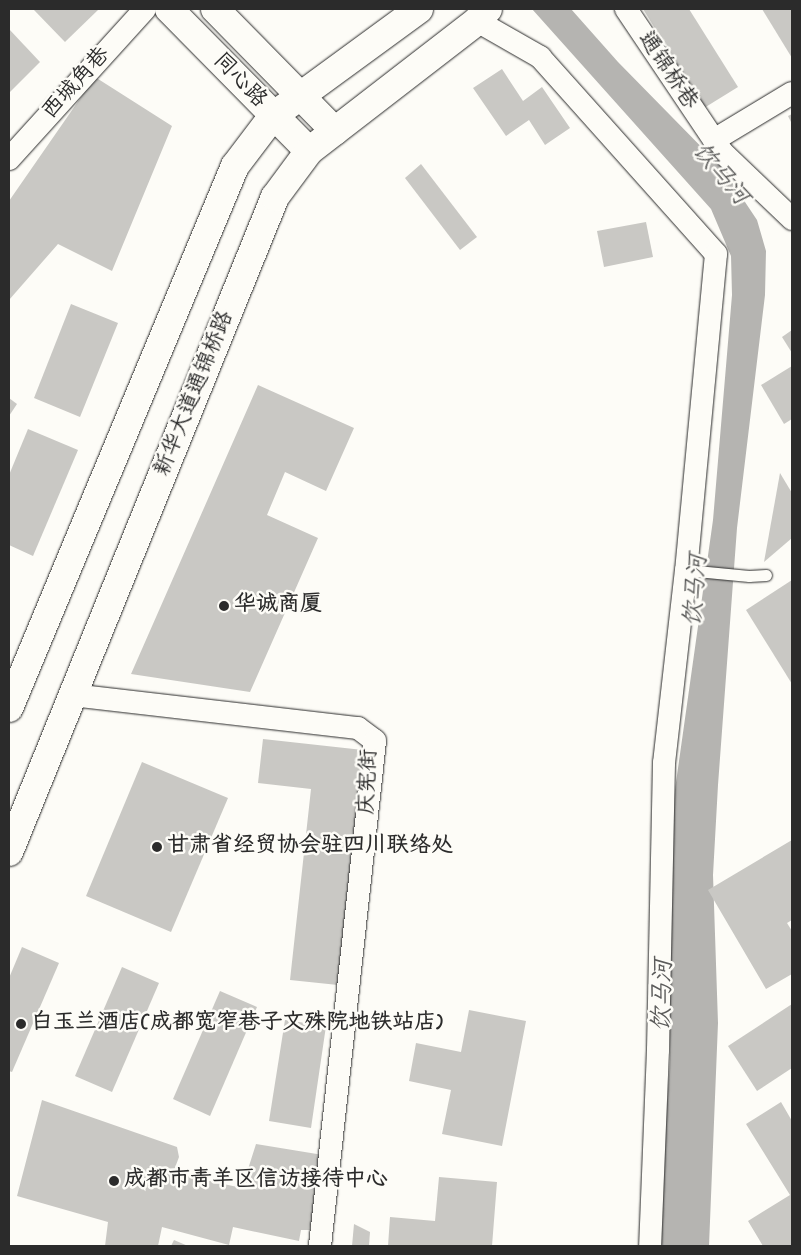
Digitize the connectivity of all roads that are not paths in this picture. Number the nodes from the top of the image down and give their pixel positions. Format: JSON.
{"nodes":[{"id":1,"x":145,"y":9,"type":"edge"},
{"id":2,"x":169,"y":9,"type":"edge"},
{"id":3,"x":215,"y":9,"type":"edge"},
{"id":4,"x":419,"y":9,"type":"edge"},
{"id":5,"x":626,"y":9,"type":"edge"},
{"id":6,"x":484,"y":14,"type":"edge"},
{"id":7,"x":792,"y":93,"type":"edge"},
{"id":8,"x":302,"y":95,"type":"junction"},
{"id":9,"x":273,"y":116,"type":"junction"},
{"id":10,"x":335,"y":131,"type":"junction"},
{"id":11,"x":714,"y":140,"type":"junction"},
{"id":12,"x":309,"y":152,"type":"junction"},
{"id":13,"x":9,"y":159,"type":"edge"},
{"id":14,"x":792,"y":219,"type":"edge"},
{"id":15,"x":686,"y":570,"type":"junction"},
{"id":16,"x":766,"y":575,"type":"dead end"},
{"id":17,"x":72,"y":695,"type":"junction"},
{"id":18,"x":9,"y":708,"type":"edge"},
{"id":19,"x":9,"y":852,"type":"edge"},
{"id":20,"x":320,"y":1246,"type":"edge"},
{"id":21,"x":650,"y":1246,"type":"edge"}],
"edges":[{"from":1,"to":13,"type":"street","name":"西城角巷"},
{"from":2,"to":9,"type":"main road","name":"同心路"},
{"from":3,"to":8,"type":"main road"},
{"from":4,"to":8,"type":"main road"},
{"from":5,"to":11,"type":"street","name":"通锦桥巷"},
{"from":6,"to":10,"type":"main road","name":"新华大道通锦桥路"},
{"from":6,"to":15,"type":"street"},
{"from":7,"to":11,"type":"street"},
{"from":8,"to":9,"type":"main road"},
{"from":8,"to":10,"type":"main road"},
{"from":9,"to":12,"type":"main road","name":"同心路"},
{"from":9,"to":18,"type":"main road"},
{"from":10,"to":12,"type":"main road","name":"新华大道通锦桥路"},
{"from":11,"to":14,"type":"street","name":"通锦桥巷"},
{"from":12,"to":17,"type":"main road","name":"新华大道通锦桥路"},
{"from":15,"to":16,"type":"lane"},
{"from":15,"to":21,"type":"street"},
{"from":17,"to":19,"type":"main road","name":"新华大道通锦桥路"},
{"from":17,"to":20,"type":"street","name":"庆宪街"}]}
